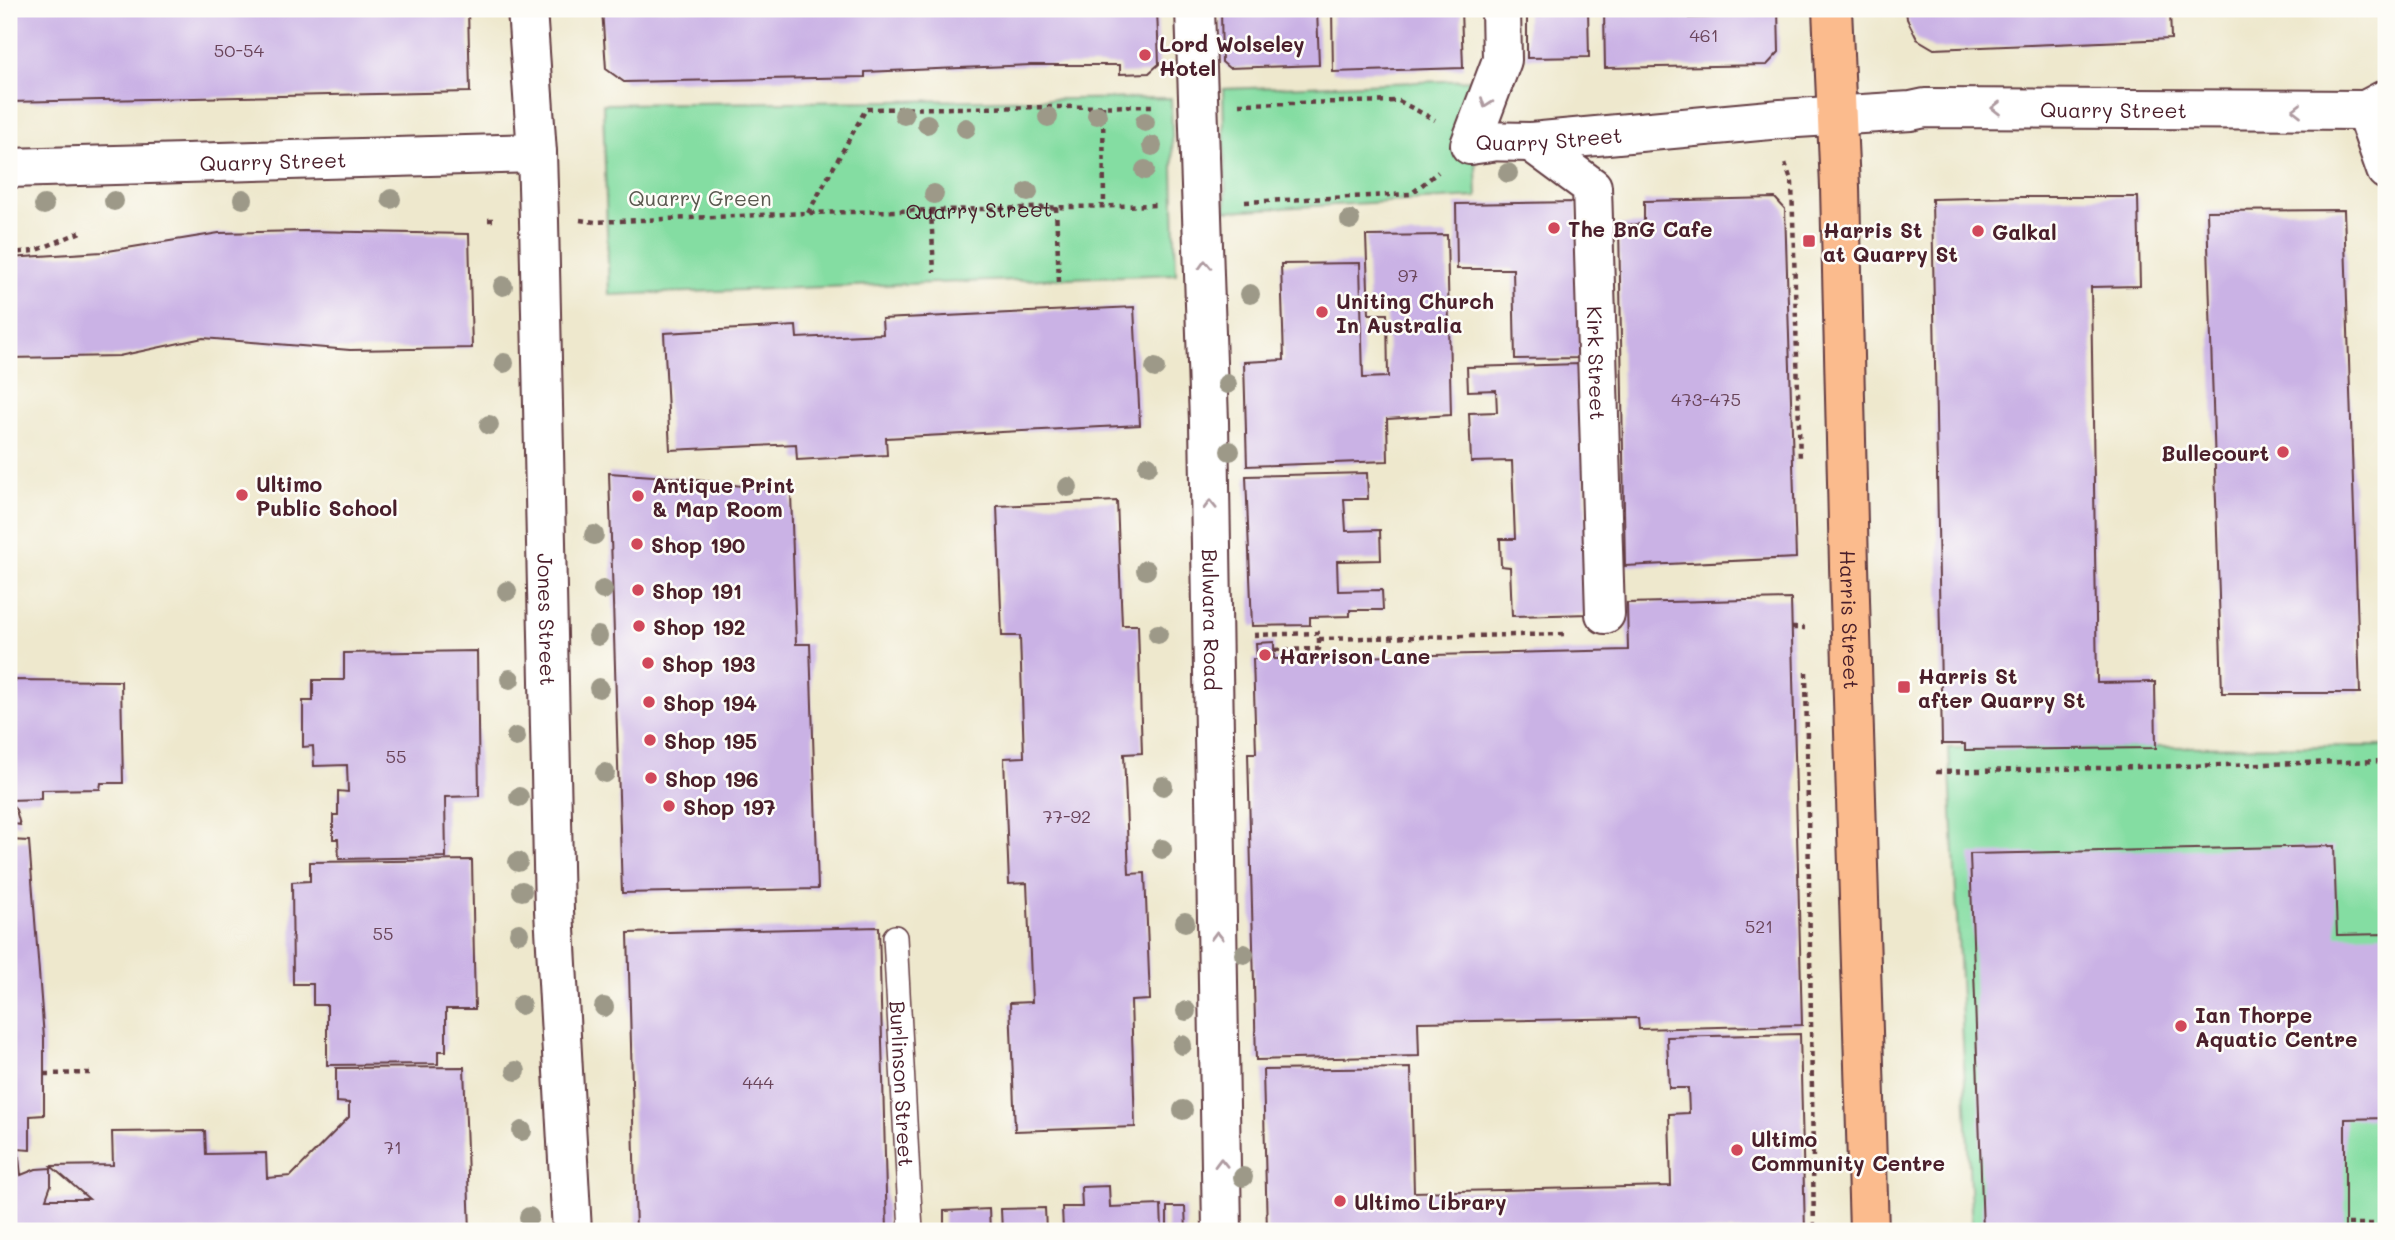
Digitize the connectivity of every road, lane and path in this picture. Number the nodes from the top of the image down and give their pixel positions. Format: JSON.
{"nodes":[{"id":1,"x":527,"y":9,"type":"edge"},
{"id":2,"x":1195,"y":9,"type":"edge"},
{"id":3,"x":1501,"y":9,"type":"edge"},
{"id":4,"x":1832,"y":9,"type":"edge"},
{"id":5,"x":2376,"y":104,"type":"edge"},
{"id":6,"x":1199,"y":105,"type":"junction"},
{"id":7,"x":1103,"y":106,"type":"junction"},
{"id":8,"x":1836,"y":115,"type":"junction"},
{"id":9,"x":1503,"y":141,"type":"junction"},
{"id":10,"x":537,"y":153,"type":"junction"},
{"id":11,"x":1783,"y":159,"type":"dead end"},
{"id":12,"x":9,"y":168,"type":"edge"},
{"id":13,"x":2386,"y":170,"type":"edge"},
{"id":14,"x":1203,"y":204,"type":"junction"},
{"id":15,"x":1104,"y":206,"type":"junction"},
{"id":16,"x":1056,"y":207,"type":"junction"},
{"id":17,"x":931,"y":210,"type":"junction"},
{"id":18,"x":808,"y":213,"type":"junction"},
{"id":19,"x":581,"y":220,"type":"dead end"},
{"id":20,"x":83,"y":231,"type":"dead end"},
{"id":21,"x":9,"y":253,"type":"edge"},
{"id":22,"x":934,"y":272,"type":"dead end"},
{"id":23,"x":1059,"y":282,"type":"dead end"},
{"id":24,"x":1800,"y":461,"type":"dead end"},
{"id":25,"x":1805,"y":614,"type":"dead end"},
{"id":26,"x":1589,"y":624,"type":"joint"},
{"id":27,"x":1792,"y":628,"type":"dead end"},
{"id":28,"x":1243,"y":635,"type":"dead end"},
{"id":29,"x":1319,"y":639,"type":"junction"},
{"id":30,"x":1274,"y":650,"type":"dead end"},
{"id":31,"x":1806,"y":669,"type":"dead end"},
{"id":32,"x":2386,"y":761,"type":"edge"},
{"id":33,"x":1936,"y":772,"type":"dead end"},
{"id":34,"x":895,"y":937,"type":"dead end"},
{"id":35,"x":90,"y":1073,"type":"dead end"},
{"id":36,"x":45,"y":1074,"type":"dead end"},
{"id":37,"x":2348,"y":1224,"type":"dead end"},
{"id":38,"x":2386,"y":1224,"type":"edge"},
{"id":39,"x":572,"y":1231,"type":"edge"},
{"id":40,"x":911,"y":1231,"type":"edge"},
{"id":41,"x":1222,"y":1231,"type":"edge"},
{"id":42,"x":1814,"y":1231,"type":"edge"},
{"id":43,"x":1869,"y":1231,"type":"edge"}],
"edges":[{"from":1,"to":10,"type":"street","name":"Jones Street"},
{"from":2,"to":6,"type":"street","name":"Bulwara Road"},
{"from":3,"to":9,"type":"street","one_way":true},
{"from":4,"to":8,"type":"main road","name":"Harris Street"},
{"from":5,"to":8,"type":"street","name":"Quarry Street","one_way":true},
{"from":5,"to":13,"type":"street"},
{"from":6,"to":7,"type":"path"},
{"from":6,"to":9,"type":"path"},
{"from":6,"to":14,"type":"street","name":"Bulwara Road"},
{"from":7,"to":15,"type":"path"},
{"from":7,"to":18,"type":"path"},
{"from":8,"to":9,"type":"street","name":"Quarry Street"},
{"from":8,"to":43,"type":"main road","name":"Harris Street"},
{"from":9,"to":14,"type":"path","name":"Quarry Street"},
{"from":9,"to":26,"type":"street","name":"Kirk Street"},
{"from":10,"to":12,"type":"street","name":"Quarry Street"},
{"from":10,"to":39,"type":"street","name":"Jones Street"},
{"from":11,"to":24,"type":"path"},
{"from":14,"to":15,"type":"path","name":"Quarry Street"},
{"from":41,"to":14,"type":"street","name":"Bulwara Road","one_way":true},
{"from":15,"to":16,"type":"path","name":"Quarry Street"},
{"from":16,"to":17,"type":"path","name":"Quarry Street"},
{"from":16,"to":23,"type":"path"},
{"from":17,"to":18,"type":"path","name":"Quarry Street"},
{"from":17,"to":22,"type":"path"},
{"from":18,"to":19,"type":"path","name":"Quarry Street"},
{"from":20,"to":21,"type":"path"},
{"from":25,"to":27,"type":"path"},
{"from":26,"to":29,"type":"path"},
{"from":28,"to":29,"type":"path"},
{"from":29,"to":30,"type":"path"},
{"from":31,"to":42,"type":"path"},
{"from":32,"to":33,"type":"path"},
{"from":34,"to":40,"type":"lane","name":"Burlinson Street"},
{"from":35,"to":36,"type":"path"},
{"from":37,"to":38,"type":"path"}]}
